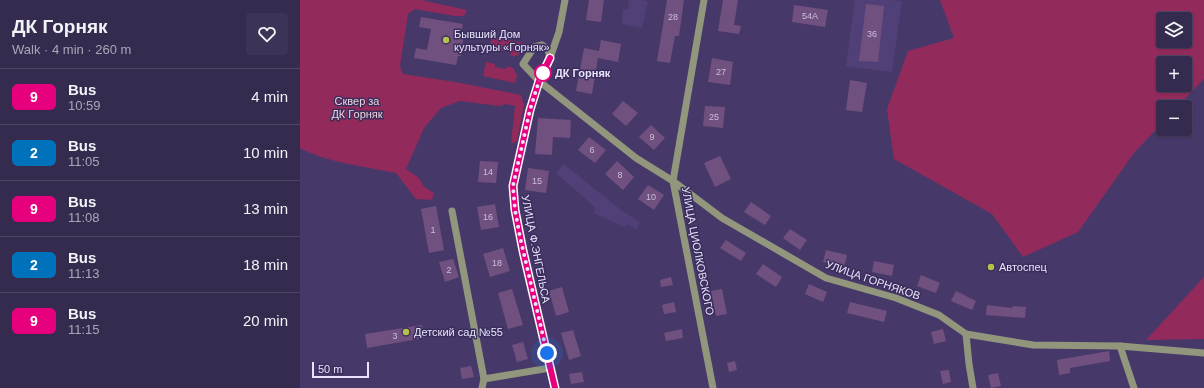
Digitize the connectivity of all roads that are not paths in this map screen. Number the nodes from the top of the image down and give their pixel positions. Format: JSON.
{"nodes":[{"id":1,"x":564,"y":0,"type":"edge"},
{"id":2,"x":704,"y":0,"type":"edge"},
{"id":3,"x":550,"y":58,"type":"junction"},
{"id":4,"x":539,"y":81,"type":"junction"},
{"id":5,"x":673,"y":180,"type":"junction"},
{"id":6,"x":452,"y":211,"type":"dead end"},
{"id":7,"x":966,"y":334,"type":"junction"},
{"id":8,"x":1120,"y":346,"type":"junction"},
{"id":9,"x":1204,"y":354,"type":"edge"},
{"id":10,"x":550,"y":368,"type":"junction"},
{"id":11,"x":484,"y":379,"type":"junction"},
{"id":12,"x":482,"y":388,"type":"edge"},
{"id":13,"x":555,"y":388,"type":"edge"},
{"id":14,"x":713,"y":388,"type":"edge"},
{"id":15,"x":973,"y":388,"type":"edge"},
{"id":16,"x":1134,"y":388,"type":"edge"}],
"edges":[{"from":1,"to":3,"type":"street","name":"УЛИЦА Ф.ЭНГЕЛЬСА"},
{"from":2,"to":5,"type":"street","name":"УЛИЦА ЦИОЛКОВСКОГО"},
{"from":3,"to":4,"type":"street","name":"УЛИЦА Ф.ЭНГЕЛЬСА"},
{"from":3,"to":4,"type":"street","name":"УЛИЦА ГОРНЯКОВ"},
{"from":4,"to":5,"type":"street","name":"УЛИЦА ГОРНЯКОВ"},
{"from":4,"to":10,"type":"street","name":"УЛИЦА Ф.ЭНГЕЛЬСА"},
{"from":5,"to":7,"type":"street","name":"УЛИЦА ГОРНЯКОВ"},
{"from":5,"to":14,"type":"street","name":"УЛИЦА ЦИОЛКОВСКОГО"},
{"from":6,"to":11,"type":"street"},
{"from":7,"to":8,"type":"street","name":"УЛИЦА ГОРНЯКОВ"},
{"from":7,"to":15,"type":"street"},
{"from":8,"to":9,"type":"street","name":"УЛИЦА ГОРНЯКОВ"},
{"from":8,"to":16,"type":"street"},
{"from":10,"to":11,"type":"street"},
{"from":10,"to":13,"type":"street","name":"УЛИЦА Ф.ЭНГЕЛЬСА"},
{"from":11,"to":12,"type":"street"}]}
